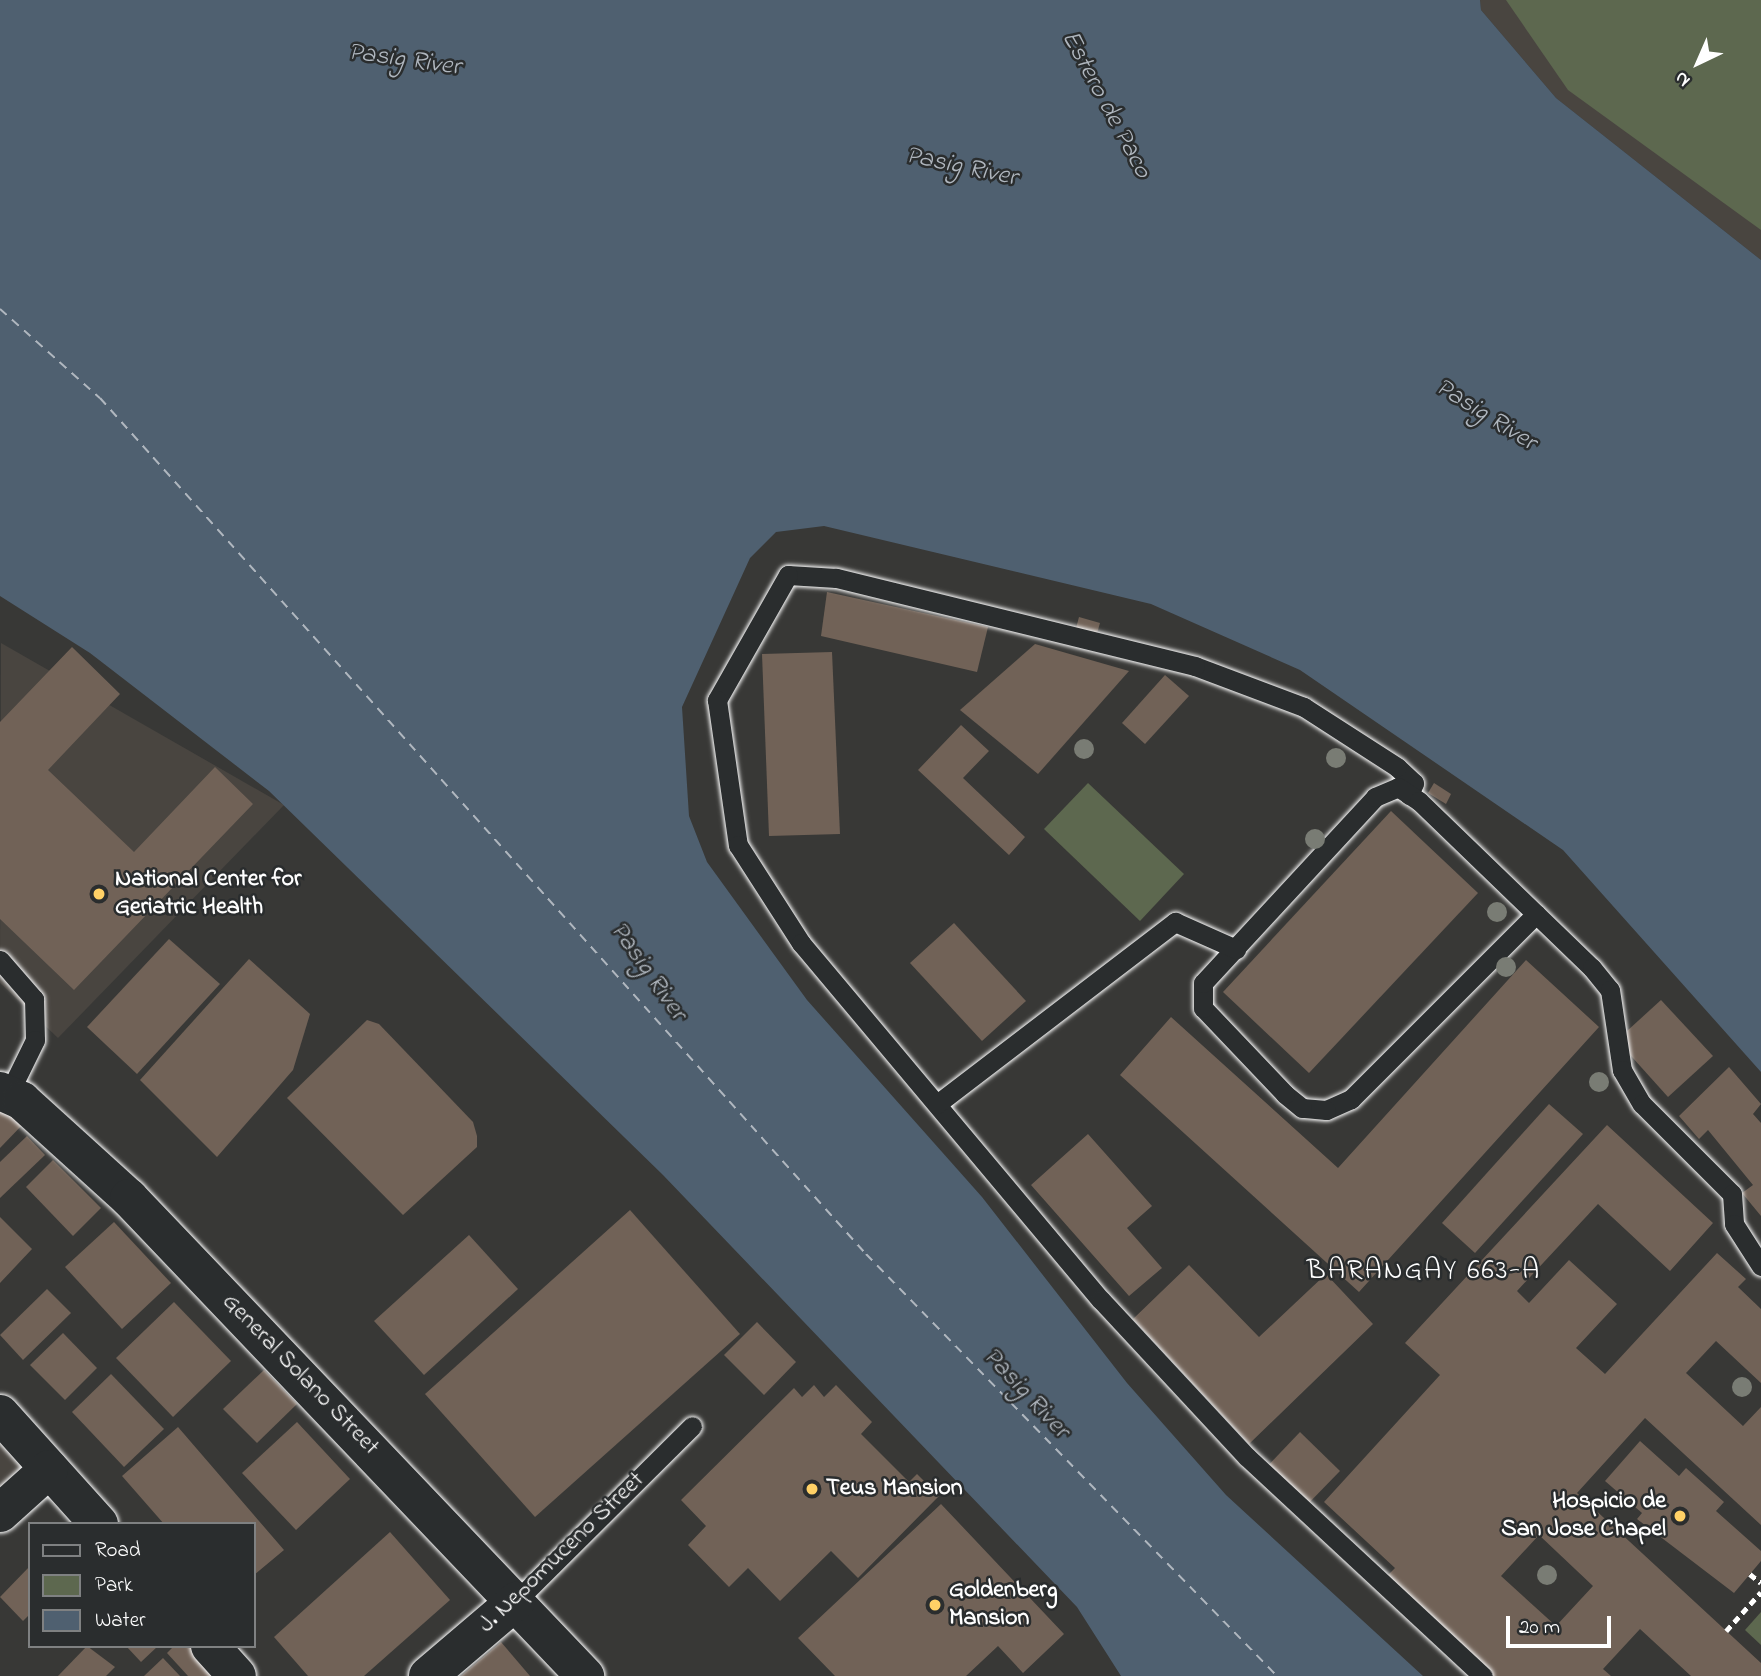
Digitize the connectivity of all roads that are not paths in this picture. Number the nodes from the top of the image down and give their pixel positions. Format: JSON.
{"nodes":[{"id":1,"x":1409,"y":795,"type":"junction"},
{"id":2,"x":1536,"y":914,"type":"junction"},
{"id":3,"x":1236,"y":949,"type":"junction"},
{"id":4,"x":0,"y":960,"type":"edge"},
{"id":5,"x":4,"y":1093,"type":"edge"},
{"id":6,"x":936,"y":1104,"type":"junction"},
{"id":7,"x":1761,"y":1266,"type":"edge"},
{"id":8,"x":0,"y":1414,"type":"edge"},
{"id":9,"x":692,"y":1426,"type":"dead end"},
{"id":10,"x":49,"y":1469,"type":"junction"},
{"id":11,"x":0,"y":1513,"type":"edge"},
{"id":12,"x":97,"y":1522,"type":"edge"},
{"id":13,"x":516,"y":1601,"type":"junction"},
{"id":14,"x":212,"y":1648,"type":"edge"},
{"id":15,"x":237,"y":1676,"type":"edge"},
{"id":16,"x":428,"y":1676,"type":"edge"},
{"id":17,"x":585,"y":1676,"type":"edge"},
{"id":18,"x":1483,"y":1676,"type":"edge"}],
"edges":[{"from":1,"to":2,"type":"lane"},
{"from":1,"to":3,"type":"lane"},
{"from":1,"to":6,"type":"lane"},
{"from":2,"to":3,"type":"lane"},
{"from":2,"to":7,"type":"lane"},
{"from":3,"to":6,"type":"lane"},
{"from":4,"to":5,"type":"lane"},
{"from":5,"to":13,"type":"street","name":"General Solano Street"},
{"from":6,"to":18,"type":"lane"},
{"from":8,"to":10,"type":"street"},
{"from":9,"to":13,"type":"lane","name":"J. Nepomuceno Street"},
{"from":10,"to":11,"type":"street"},
{"from":10,"to":12,"type":"street"},
{"from":13,"to":16,"type":"street","name":"J. Nepomuceno Street"},
{"from":13,"to":17,"type":"street","name":"General Solano Street"},
{"from":14,"to":15,"type":"street"}]}
